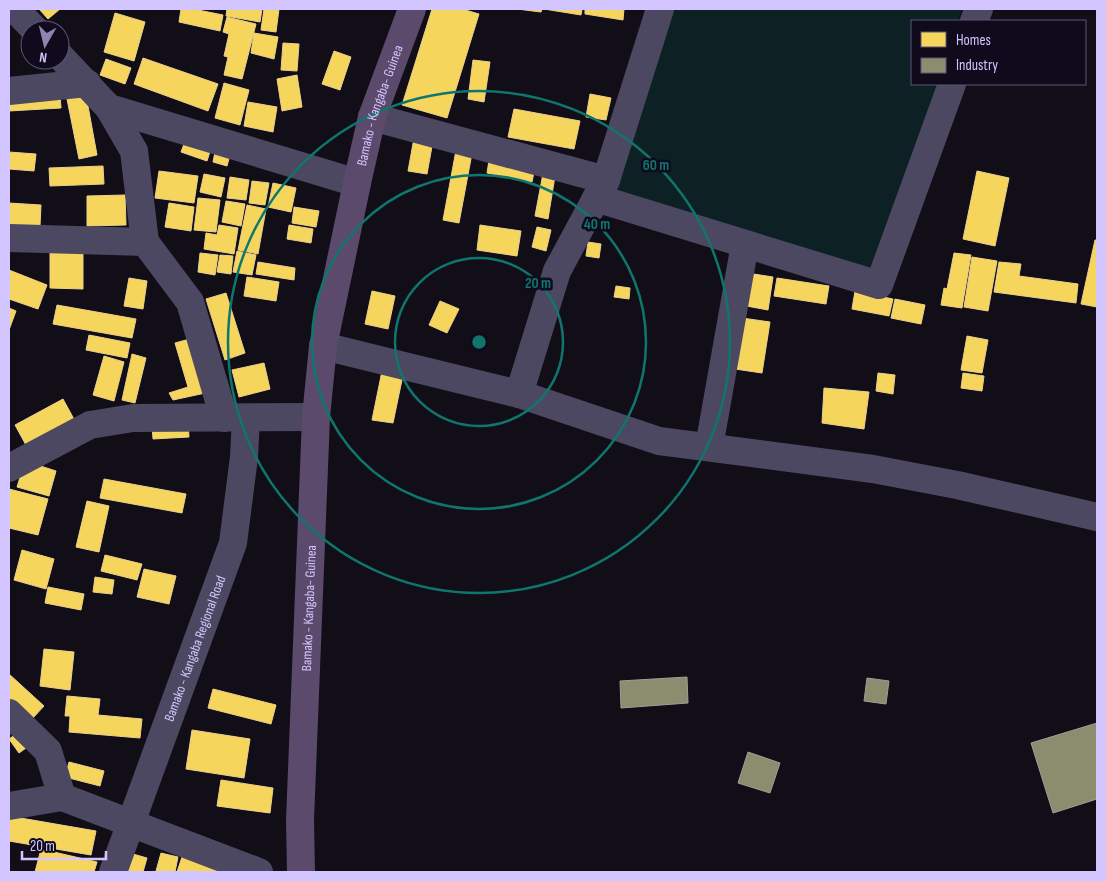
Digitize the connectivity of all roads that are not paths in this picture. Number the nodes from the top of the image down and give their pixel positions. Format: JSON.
{"nodes":[{"id":1,"x":14,"y":9,"type":"edge"},
{"id":2,"x":412,"y":9,"type":"edge"},
{"id":3,"x":660,"y":9,"type":"edge"},
{"id":4,"x":25,"y":20,"type":"edge"},
{"id":5,"x":70,"y":66,"type":"edge"},
{"id":6,"x":87,"y":83,"type":"junction"},
{"id":7,"x":952,"y":85,"type":"edge"},
{"id":8,"x":9,"y":92,"type":"edge"},
{"id":9,"x":109,"y":108,"type":"junction"},
{"id":10,"x":372,"y":117,"type":"junction"},
{"id":11,"x":601,"y":189,"type":"junction"},
{"id":12,"x":355,"y":194,"type":"junction"},
{"id":13,"x":9,"y":238,"type":"edge"},
{"id":14,"x":145,"y":242,"type":"junction"},
{"id":15,"x":745,"y":244,"type":"junction"},
{"id":16,"x":323,"y":346,"type":"junction"},
{"id":17,"x":519,"y":394,"type":"junction"},
{"id":18,"x":316,"y":417,"type":"junction"},
{"id":19,"x":235,"y":418,"type":"junction"},
{"id":20,"x":709,"y":447,"type":"junction"},
{"id":21,"x":9,"y":468,"type":"edge"},
{"id":22,"x":1097,"y":517,"type":"edge"},
{"id":23,"x":9,"y":713,"type":"edge"},
{"id":24,"x":62,"y":797,"type":"junction"},
{"id":25,"x":9,"y":806,"type":"edge"},
{"id":26,"x":131,"y":824,"type":"junction"},
{"id":27,"x":113,"y":872,"type":"edge"},
{"id":28,"x":259,"y":872,"type":"edge"},
{"id":29,"x":301,"y":872,"type":"edge"}],
"edges":[{"from":1,"to":4,"type":"street"},
{"from":2,"to":10,"type":"main road","name":"Bamako - Kangaba- Guinea"},
{"from":3,"to":11,"type":"street"},
{"from":5,"to":6,"type":"street"},
{"from":6,"to":8,"type":"street"},
{"from":6,"to":9,"type":"street"},
{"from":7,"to":15,"type":"street"},
{"from":9,"to":12,"type":"street"},
{"from":9,"to":14,"type":"street"},
{"from":10,"to":11,"type":"street"},
{"from":10,"to":12,"type":"main road","name":"Bamako - Kangaba- Guinea"},
{"from":11,"to":15,"type":"street"},
{"from":11,"to":17,"type":"street"},
{"from":12,"to":16,"type":"main road","name":"Bamako - Kangaba- Guinea"},
{"from":13,"to":14,"type":"street"},
{"from":14,"to":19,"type":"street","name":"Bamako - Kangaba Regional Road"},
{"from":15,"to":20,"type":"street"},
{"from":16,"to":17,"type":"street"},
{"from":16,"to":18,"type":"main road","name":"Bamako - Kangaba- Guinea"},
{"from":17,"to":20,"type":"street"},
{"from":18,"to":19,"type":"street"},
{"from":18,"to":29,"type":"main road","name":"Bamako - Kangaba- Guinea"},
{"from":19,"to":21,"type":"street"},
{"from":19,"to":26,"type":"street","name":"Bamako - Kangaba Regional Road"},
{"from":20,"to":22,"type":"street"},
{"from":23,"to":24,"type":"street"},
{"from":24,"to":25,"type":"street"},
{"from":24,"to":26,"type":"street"},
{"from":26,"to":27,"type":"street","name":"Bamako - Kangaba Regional Road"},
{"from":26,"to":28,"type":"street"}]}
